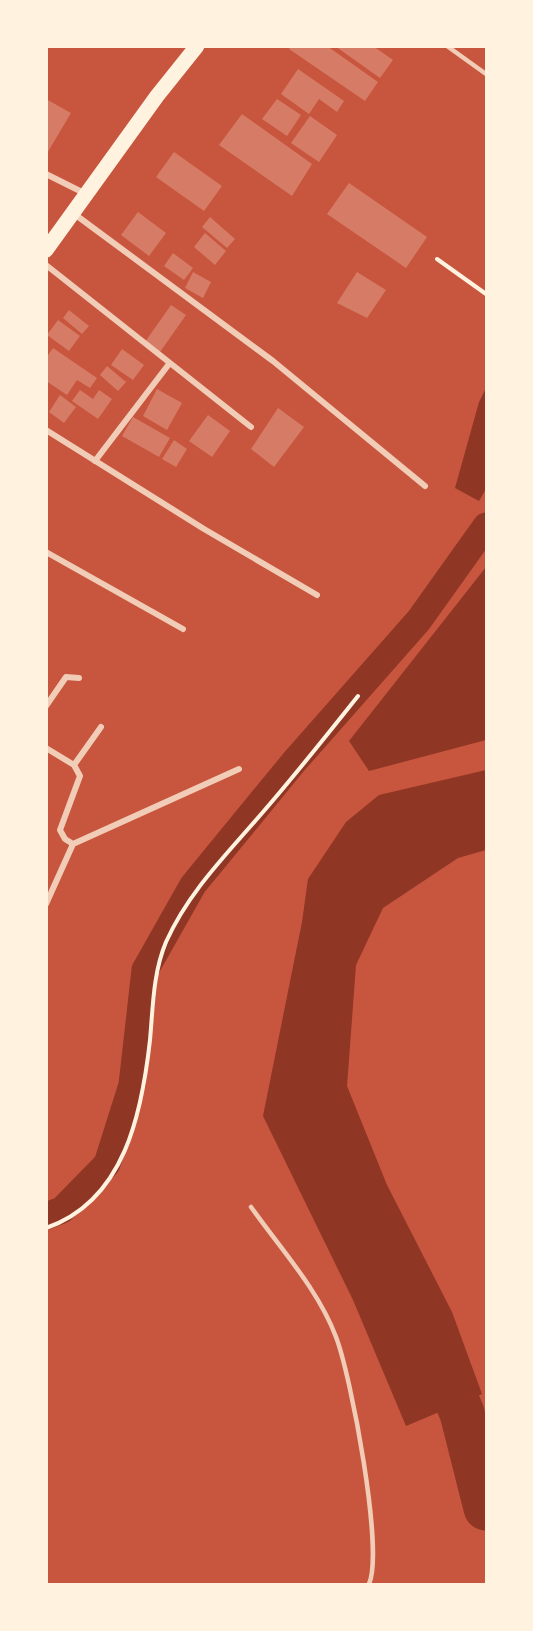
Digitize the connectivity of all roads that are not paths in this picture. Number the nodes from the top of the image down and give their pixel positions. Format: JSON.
{"nodes":[{"id":1,"x":197,"y":46,"type":"edge"},
{"id":2,"x":447,"y":46,"type":"edge"},
{"id":3,"x":486,"y":74,"type":"edge"},
{"id":4,"x":46,"y":174,"type":"edge"},
{"id":5,"x":87,"y":194,"type":"junction"},
{"id":6,"x":73,"y":213,"type":"junction"},
{"id":7,"x":47,"y":246,"type":"edge"},
{"id":8,"x":46,"y":265,"type":"edge"},
{"id":9,"x":169,"y":364,"type":"junction"},
{"id":10,"x":251,"y":427,"type":"dead end"},
{"id":11,"x":46,"y":430,"type":"edge"},
{"id":12,"x":95,"y":461,"type":"junction"},
{"id":13,"x":425,"y":486,"type":"dead end"},
{"id":14,"x":46,"y":552,"type":"edge"},
{"id":15,"x":317,"y":595,"type":"dead end"},
{"id":16,"x":183,"y":629,"type":"dead end"},
{"id":17,"x":79,"y":678,"type":"dead end"},
{"id":18,"x":46,"y":706,"type":"edge"},
{"id":19,"x":101,"y":727,"type":"dead end"},
{"id":20,"x":46,"y":748,"type":"edge"},
{"id":21,"x":74,"y":765,"type":"junction"},
{"id":22,"x":239,"y":769,"type":"dead end"},
{"id":23,"x":73,"y":844,"type":"junction"},
{"id":24,"x":46,"y":904,"type":"edge"},
{"id":25,"x":251,"y":1207,"type":"dead end"},
{"id":26,"x":369,"y":1584,"type":"edge"}],
"edges":[{"from":1,"to":5,"type":"main road"},
{"from":2,"to":3,"type":"lane"},
{"from":4,"to":5,"type":"street"},
{"from":5,"to":6,"type":"main road"},
{"from":6,"to":7,"type":"main road"},
{"from":6,"to":13,"type":"street"},
{"from":8,"to":9,"type":"street"},
{"from":9,"to":10,"type":"street"},
{"from":9,"to":12,"type":"street"},
{"from":11,"to":12,"type":"street"},
{"from":12,"to":15,"type":"street"},
{"from":14,"to":16,"type":"street"},
{"from":17,"to":18,"type":"street"},
{"from":19,"to":21,"type":"street"},
{"from":20,"to":21,"type":"street"},
{"from":21,"to":23,"type":"street"},
{"from":22,"to":23,"type":"street"},
{"from":23,"to":24,"type":"street"},
{"from":25,"to":26,"type":"lane"}]}
